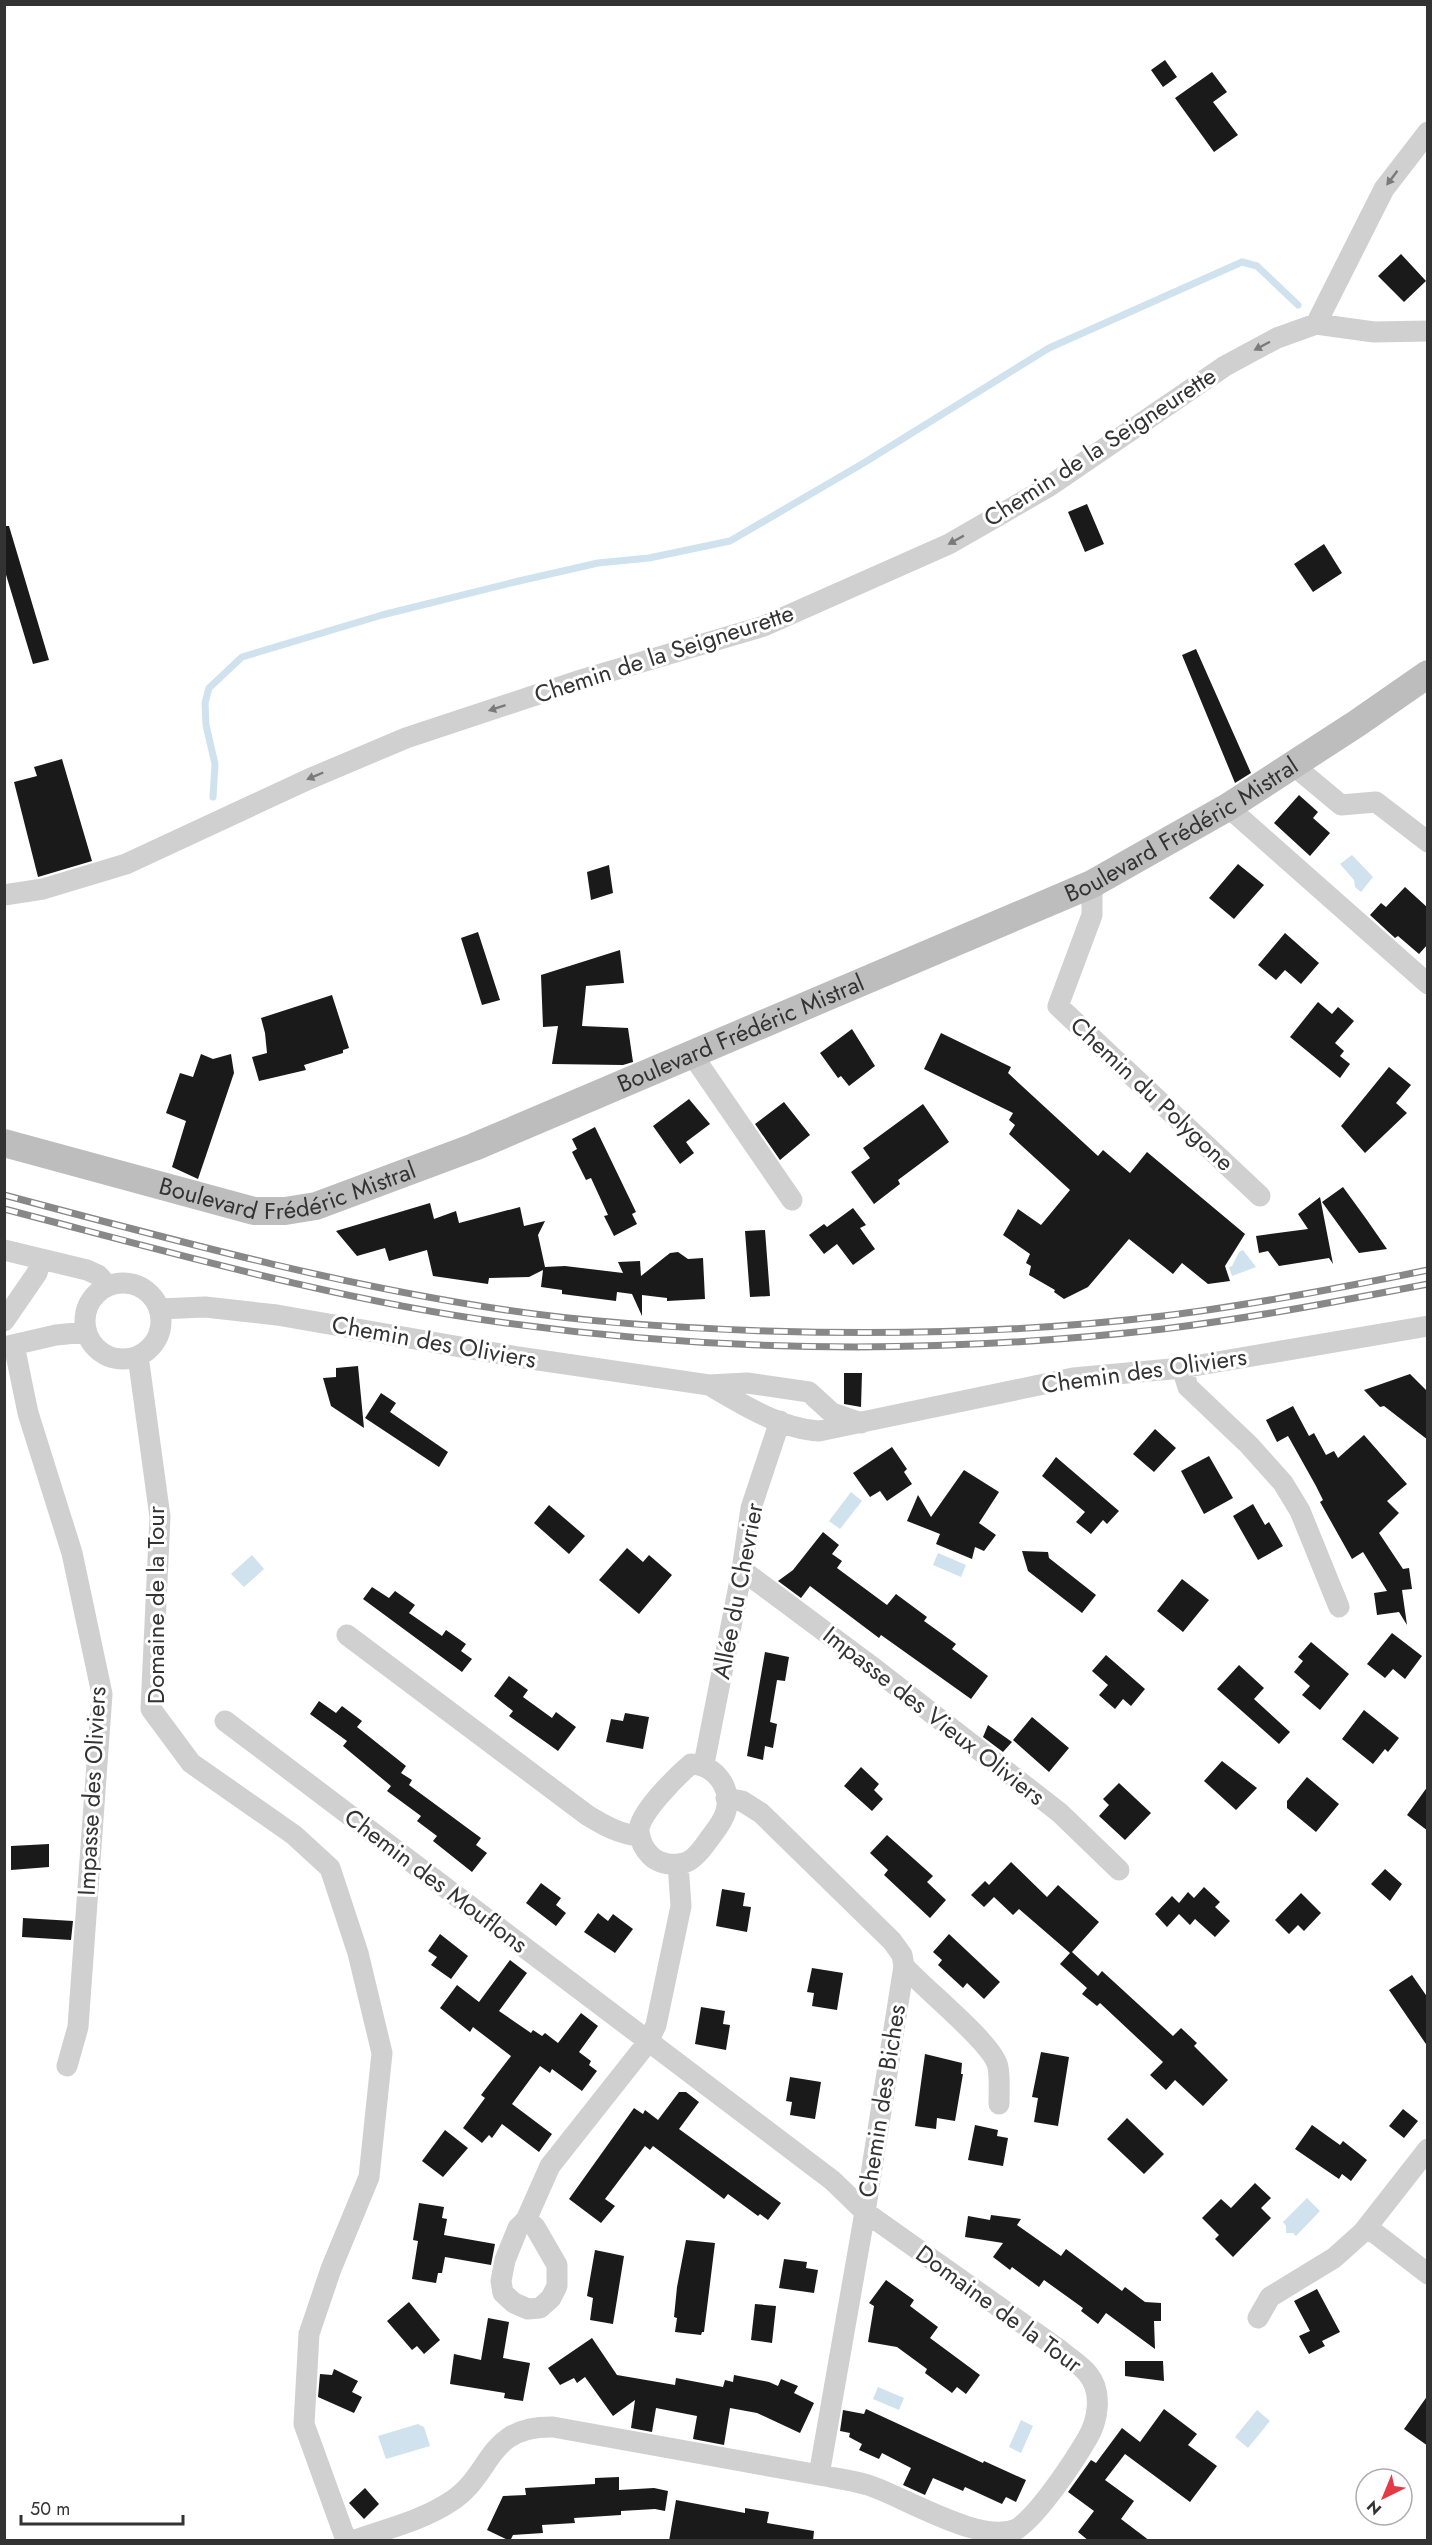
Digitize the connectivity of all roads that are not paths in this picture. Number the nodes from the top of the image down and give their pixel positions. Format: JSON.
{"nodes":[{"id":1,"x":1428,"y":132,"type":"edge"},
{"id":2,"x":1316,"y":324,"type":"junction"},
{"id":3,"x":1428,"y":331,"type":"edge"},
{"id":4,"x":1428,"y":674,"type":"edge"},
{"id":5,"x":1293,"y":765,"type":"junction"},
{"id":6,"x":1228,"y":807,"type":"junction"},
{"id":7,"x":1428,"y":842,"type":"edge"},
{"id":8,"x":1092,"y":884,"type":"junction"},
{"id":9,"x":4,"y":895,"type":"edge"},
{"id":10,"x":1428,"y":984,"type":"edge"},
{"id":11,"x":691,"y":1053,"type":"junction"},
{"id":12,"x":4,"y":1143,"type":"edge"},
{"id":13,"x":1260,"y":1196,"type":"dead end"},
{"id":14,"x":792,"y":1200,"type":"dead end"},
{"id":15,"x":4,"y":1250,"type":"edge"},
{"id":16,"x":41,"y":1259,"type":"junction"},
{"id":17,"x":108,"y":1286,"type":"junction"},
{"id":18,"x":159,"y":1309,"type":"junction"},
{"id":19,"x":4,"y":1321,"type":"edge"},
{"id":20,"x":1428,"y":1326,"type":"edge"},
{"id":21,"x":86,"y":1332,"type":"junction"},
{"id":22,"x":9,"y":1346,"type":"edge"},
{"id":23,"x":138,"y":1356,"type":"junction"},
{"id":24,"x":1182,"y":1368,"type":"junction"},
{"id":25,"x":709,"y":1385,"type":"junction"},
{"id":26,"x":780,"y":1420,"type":"junction"},
{"id":27,"x":861,"y":1423,"type":"junction"},
{"id":28,"x":742,"y":1570,"type":"junction"},
{"id":29,"x":1339,"y":1607,"type":"dead end"},
{"id":30,"x":347,"y":1635,"type":"dead end"},
{"id":31,"x":225,"y":1721,"type":"dead end"},
{"id":32,"x":704,"y":1764,"type":"junction"},
{"id":33,"x":726,"y":1798,"type":"junction"},
{"id":34,"x":640,"y":1836,"type":"junction"},
{"id":35,"x":678,"y":1863,"type":"junction"},
{"id":36,"x":1119,"y":1870,"type":"dead end"},
{"id":37,"x":904,"y":1966,"type":"junction"},
{"id":38,"x":648,"y":2042,"type":"junction"},
{"id":39,"x":67,"y":2066,"type":"dead end"},
{"id":40,"x":999,"y":2104,"type":"dead end"},
{"id":41,"x":1428,"y":2149,"type":"edge"},
{"id":42,"x":865,"y":2212,"type":"junction"},
{"id":43,"x":526,"y":2220,"type":"dead end"},
{"id":44,"x":1367,"y":2227,"type":"junction"},
{"id":45,"x":1428,"y":2274,"type":"edge"},
{"id":46,"x":1258,"y":2318,"type":"dead end"},
{"id":47,"x":819,"y":2475,"type":"junction"},
{"id":48,"x":346,"y":2541,"type":"edge"},
{"id":49,"x":355,"y":2541,"type":"edge"}],
"edges":[{"from":1,"to":2,"type":"street","one_way":true},
{"from":2,"to":3,"type":"street","name":"Chemin de la Seigneurette"},
{"from":2,"to":9,"type":"street","name":"Chemin de la Seigneurette","one_way":true},
{"from":4,"to":5,"type":"main road","name":"Boulevard Frédéric Mistral"},
{"from":5,"to":6,"type":"main road","name":"Boulevard Frédéric Mistral"},
{"from":5,"to":7,"type":"street"},
{"from":6,"to":8,"type":"main road","name":"Boulevard Frédéric Mistral"},
{"from":6,"to":10,"type":"street"},
{"from":8,"to":11,"type":"main road","name":"Boulevard Frédéric Mistral"},
{"from":8,"to":13,"type":"street","name":"Chemin du Polygone"},
{"from":11,"to":12,"type":"main road","name":"Boulevard Frédéric Mistral"},
{"from":11,"to":14,"type":"street"},
{"from":15,"to":16,"type":"street"},
{"from":16,"to":17,"type":"street"},
{"from":16,"to":19,"type":"street"},
{"from":17,"to":18,"type":"street"},
{"from":17,"to":21,"type":"street"},
{"from":18,"to":23,"type":"street"},
{"from":18,"to":25,"type":"street","name":"Chemin des Oliviers"},
{"from":20,"to":24,"type":"street","name":"Chemin des Oliviers"},
{"from":21,"to":22,"type":"street"},
{"from":21,"to":23,"type":"street"},
{"from":22,"to":39,"type":"street","name":"Impasse des Oliviers"},
{"from":23,"to":48,"type":"street","name":"Domaine de la Tour"},
{"from":24,"to":27,"type":"street","name":"Chemin des Oliviers"},
{"from":24,"to":29,"type":"street"},
{"from":25,"to":26,"type":"street","name":"Chemin des Oliviers"},
{"from":25,"to":27,"type":"street","name":"Chemin des Oliviers"},
{"from":26,"to":27,"type":"street","name":"Chemin des Oliviers"},
{"from":26,"to":28,"type":"street","name":"Allée du Chevrier"},
{"from":28,"to":32,"type":"street","name":"Allée du Chevrier"},
{"from":28,"to":36,"type":"street","name":"Impasse des Vieux Oliviers"},
{"from":30,"to":34,"type":"street"},
{"from":31,"to":38,"type":"street","name":"Chemin des Mouflons"},
{"from":32,"to":33,"type":"street"},
{"from":32,"to":34,"type":"street"},
{"from":33,"to":35,"type":"street"},
{"from":33,"to":37,"type":"street"},
{"from":34,"to":35,"type":"street"},
{"from":35,"to":38,"type":"street"},
{"from":37,"to":40,"type":"street"},
{"from":37,"to":42,"type":"street","name":"Chemin des Biches"},
{"from":38,"to":42,"type":"street","name":"Chemin des Biches"},
{"from":38,"to":43,"type":"street"},
{"from":41,"to":44,"type":"street"},
{"from":42,"to":47,"type":"street"},
{"from":42,"to":47,"type":"street","name":"Domaine de la Tour"},
{"from":44,"to":45,"type":"street"},
{"from":44,"to":46,"type":"street"},
{"from":47,"to":49,"type":"street","name":"Domaine de la Tour"}]}
